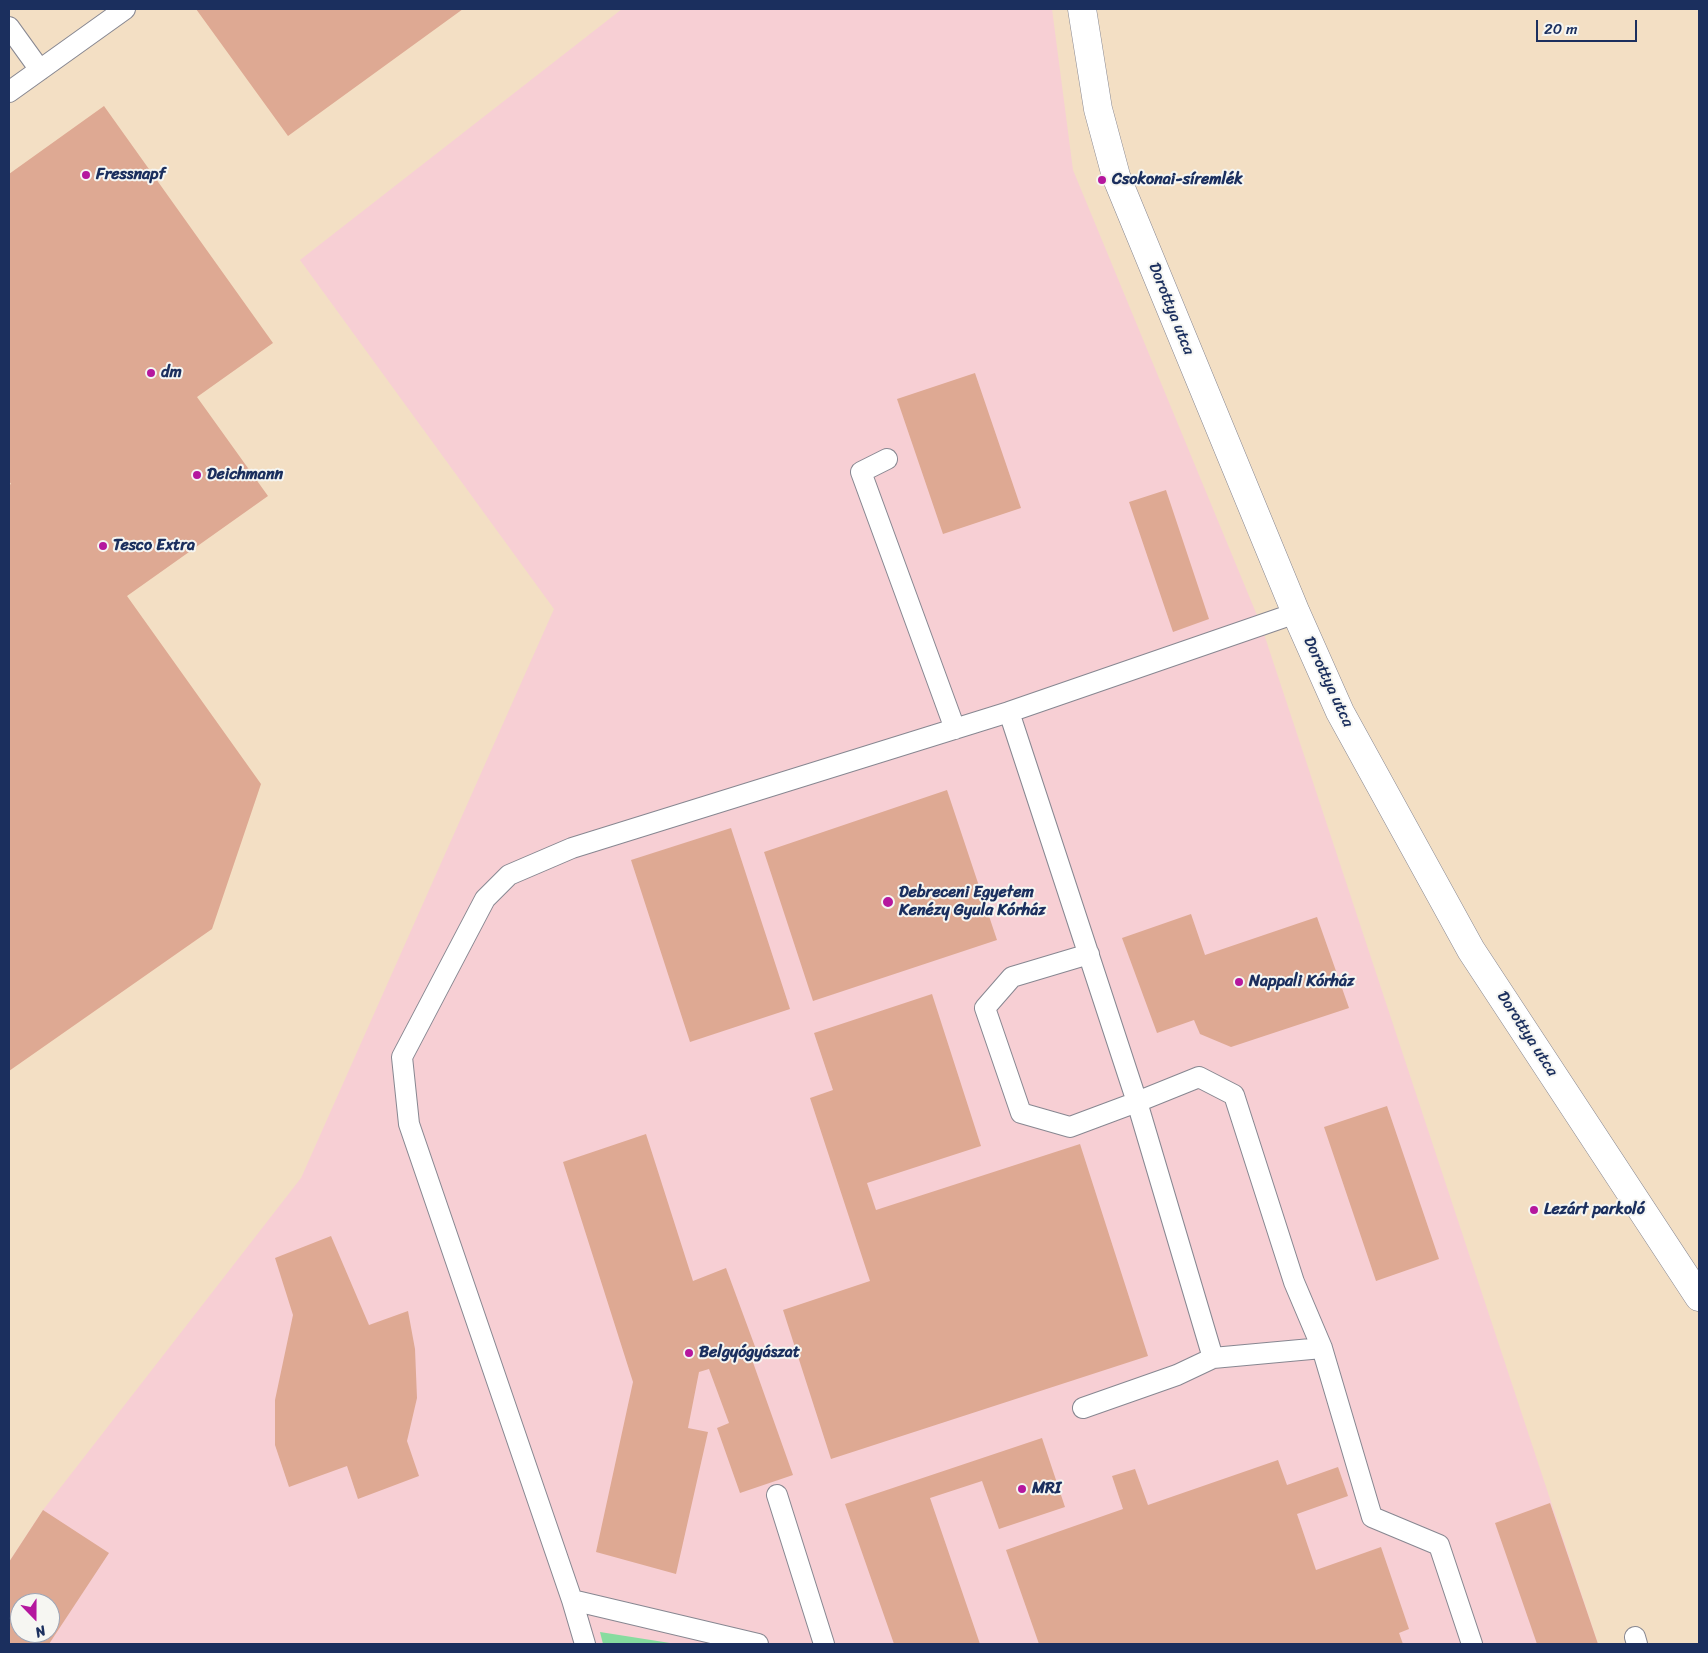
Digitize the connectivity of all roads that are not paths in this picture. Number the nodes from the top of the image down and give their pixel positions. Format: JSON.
{"nodes":[{"id":1,"x":125,"y":9,"type":"edge"},
{"id":2,"x":1082,"y":9,"type":"edge"},
{"id":3,"x":9,"y":27,"type":"edge"},
{"id":4,"x":40,"y":70,"type":"junction"},
{"id":5,"x":9,"y":92,"type":"edge"},
{"id":6,"x":887,"y":459,"type":"dead end"},
{"id":7,"x":1296,"y":613,"type":"junction"},
{"id":8,"x":1010,"y":712,"type":"junction"},
{"id":9,"x":955,"y":729,"type":"junction"},
{"id":10,"x":1088,"y":954,"type":"junction"},
{"id":11,"x":1137,"y":1102,"type":"junction"},
{"id":12,"x":1699,"y":1297,"type":"edge"},
{"id":13,"x":1322,"y":1348,"type":"junction"},
{"id":14,"x":1213,"y":1358,"type":"junction"},
{"id":15,"x":1083,"y":1408,"type":"dead end"},
{"id":16,"x":777,"y":1495,"type":"dead end"},
{"id":17,"x":572,"y":1600,"type":"junction"},
{"id":18,"x":585,"y":1644,"type":"edge"},
{"id":19,"x":758,"y":1644,"type":"edge"},
{"id":20,"x":824,"y":1644,"type":"edge"},
{"id":21,"x":1472,"y":1644,"type":"edge"}],
"edges":[{"from":1,"to":4,"type":"lane"},
{"from":2,"to":7,"type":"street","name":"Dorottya utca"},
{"from":3,"to":4,"type":"lane"},
{"from":4,"to":5,"type":"lane"},
{"from":6,"to":9,"type":"lane"},
{"from":7,"to":8,"type":"lane"},
{"from":7,"to":12,"type":"street","name":"Dorottya utca"},
{"from":8,"to":9,"type":"lane"},
{"from":8,"to":10,"type":"lane"},
{"from":9,"to":17,"type":"lane"},
{"from":10,"to":11,"type":"lane"},
{"from":10,"to":11,"type":"lane"},
{"from":11,"to":13,"type":"lane"},
{"from":11,"to":14,"type":"lane"},
{"from":13,"to":14,"type":"lane"},
{"from":13,"to":21,"type":"lane"},
{"from":14,"to":15,"type":"lane"},
{"from":16,"to":20,"type":"lane"},
{"from":17,"to":18,"type":"lane"},
{"from":17,"to":19,"type":"lane"}]}
